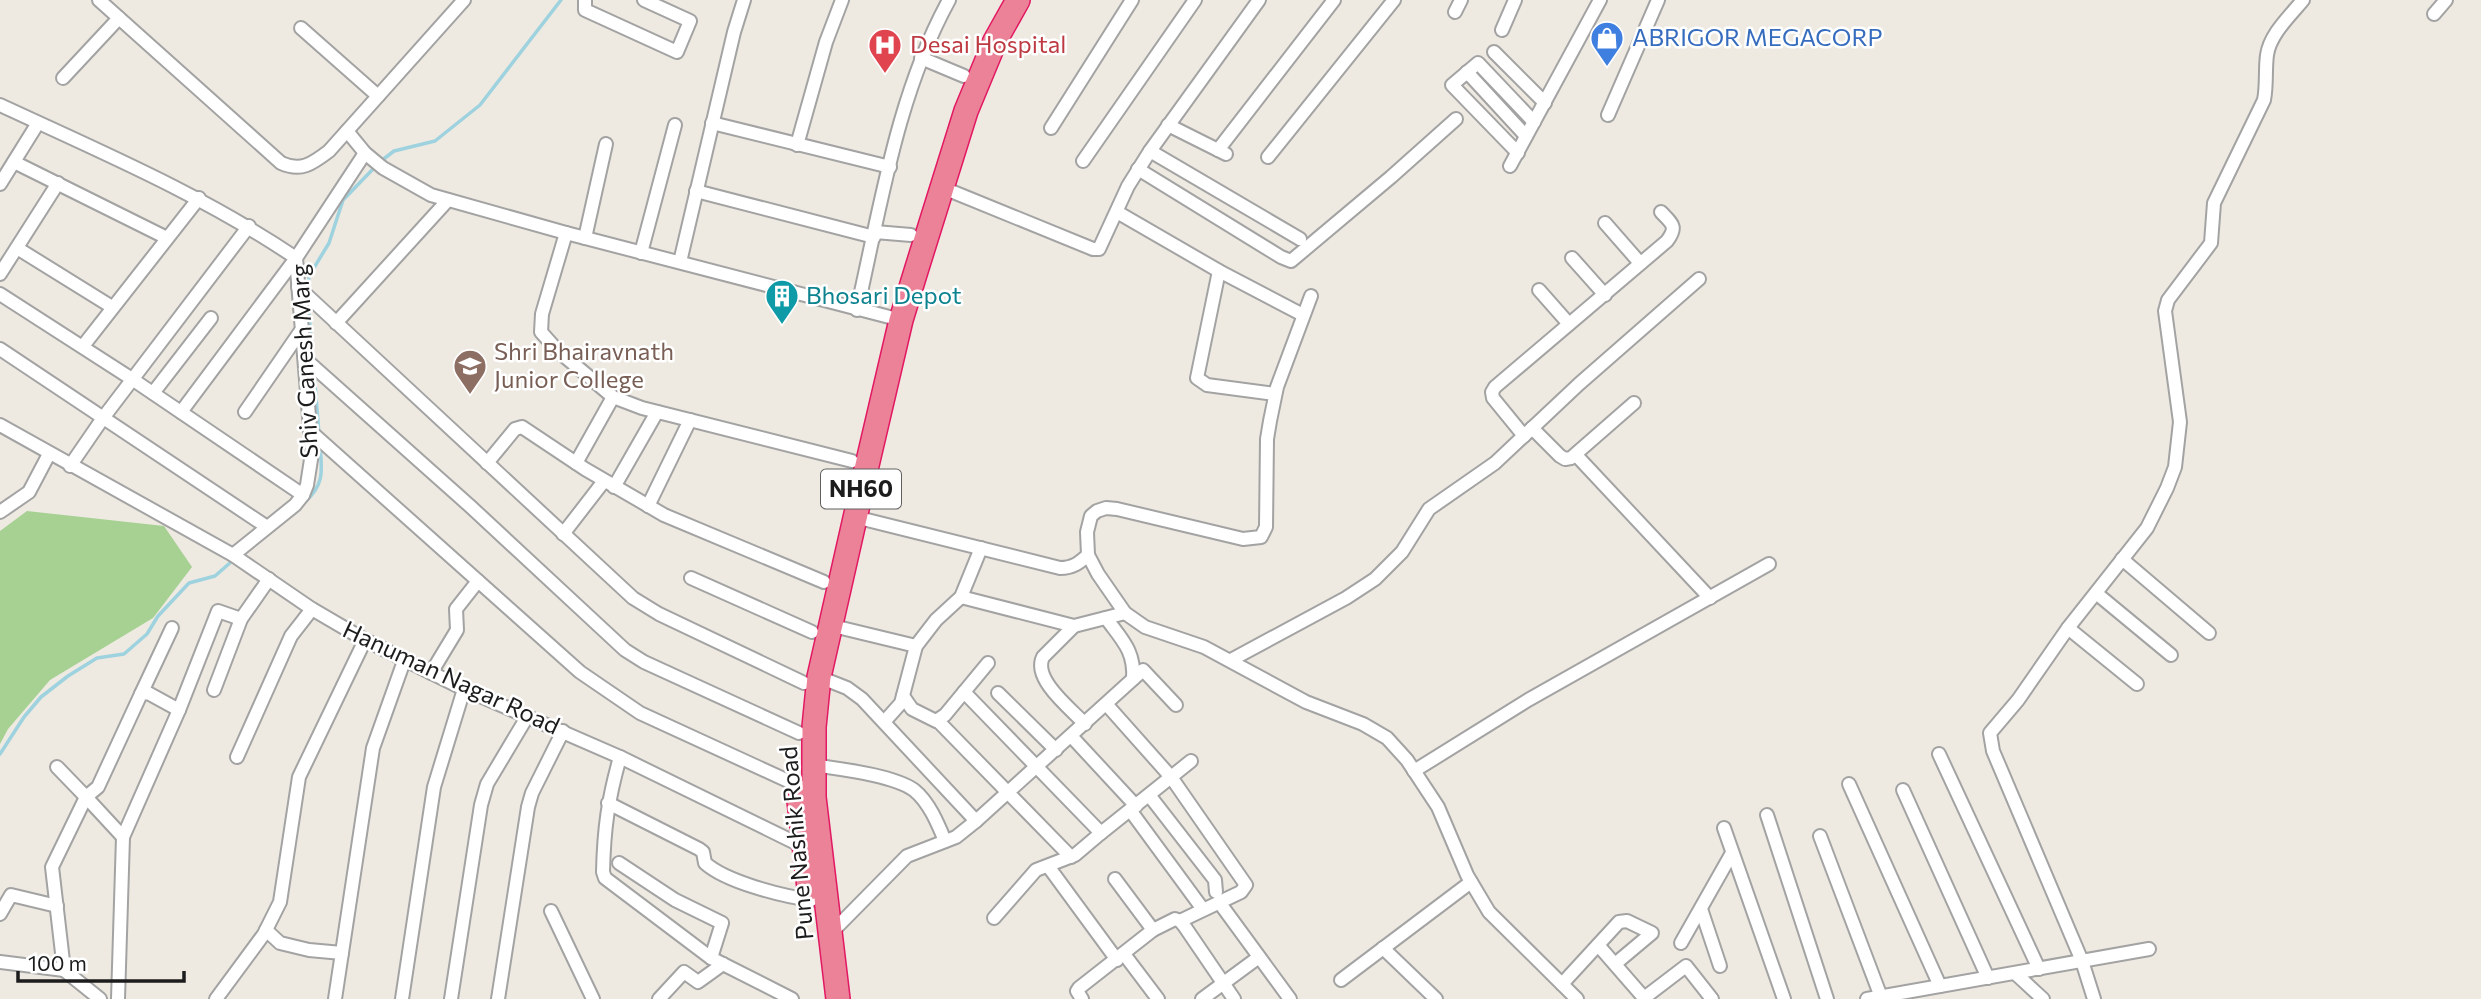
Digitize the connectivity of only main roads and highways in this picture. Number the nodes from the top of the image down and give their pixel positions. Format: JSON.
{"nodes":[{"id":1,"x":1001,"y":0,"type":"edge"},
{"id":2,"x":1018,"y":0,"type":"edge"},
{"id":3,"x":894,"y":319,"type":"junction"},
{"id":4,"x":821,"y":628,"type":"junction"},
{"id":5,"x":812,"y":680,"type":"junction"},
{"id":6,"x":823,"y":999,"type":"edge"},
{"id":7,"x":838,"y":999,"type":"edge"}],
"edges":[{"from":1,"to":3,"type":"highway","name":"Pune Nashik Road","number":"NH60"},
{"from":2,"to":3,"type":"highway","name":"Pune Nashik Road","number":"NH60"},
{"from":3,"to":4,"type":"highway","name":"Pune Nashik Road","number":"NH60"},
{"from":3,"to":4,"type":"highway","name":"Pune Nashik Road","number":"NH60"},
{"from":4,"to":5,"type":"highway","name":"Pune Nashik Road","number":"NH60"},
{"from":5,"to":6,"type":"highway","name":"Pune Nashik Road","number":"NH60"},
{"from":5,"to":7,"type":"highway","name":"Pune Nashik Road","number":"NH60"}]}
